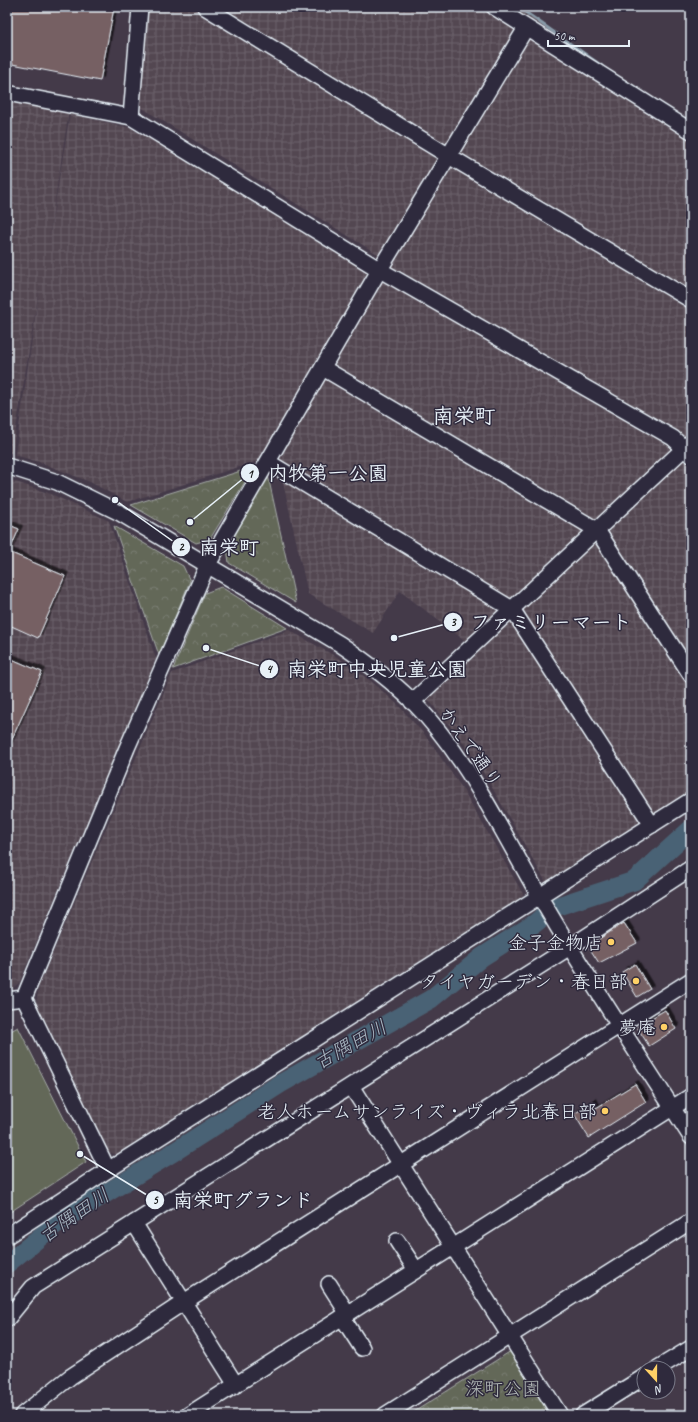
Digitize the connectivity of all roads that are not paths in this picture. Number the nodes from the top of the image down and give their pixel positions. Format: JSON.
{"nodes":[{"id":1,"x":140,"y":7,"type":"edge"},
{"id":2,"x":205,"y":7,"type":"edge"},
{"id":3,"x":494,"y":7,"type":"edge"},
{"id":4,"x":526,"y":28,"type":"junction"},
{"id":5,"x":7,"y":93,"type":"edge"},
{"id":6,"x":131,"y":117,"type":"junction"},
{"id":7,"x":691,"y":130,"type":"edge"},
{"id":8,"x":449,"y":156,"type":"junction"},
{"id":9,"x":380,"y":270,"type":"junction"},
{"id":10,"x":691,"y":300,"type":"edge"},
{"id":11,"x":323,"y":368,"type":"junction"},
{"id":12,"x":689,"y":448,"type":"edge"},
{"id":13,"x":268,"y":462,"type":"junction"},
{"id":14,"x":7,"y":466,"type":"edge"},
{"id":15,"x":596,"y":530,"type":"junction"},
{"id":16,"x":207,"y":566,"type":"junction"},
{"id":17,"x":512,"y":609,"type":"junction"},
{"id":18,"x":691,"y":675,"type":"edge"},
{"id":19,"x":412,"y":702,"type":"junction"},
{"id":20,"x":691,"y":800,"type":"edge"},
{"id":21,"x":652,"y":825,"type":"junction"},
{"id":22,"x":691,"y":868,"type":"edge"},
{"id":23,"x":541,"y":899,"type":"junction"},
{"id":24,"x":568,"y":944,"type":"junction"},
{"id":25,"x":691,"y":980,"type":"edge"},
{"id":26,"x":24,"y":998,"type":"junction"},
{"id":27,"x":7,"y":1000,"type":"edge"},
{"id":28,"x":620,"y":1026,"type":"junction"},
{"id":29,"x":351,"y":1086,"type":"junction"},
{"id":30,"x":691,"y":1096,"type":"edge"},
{"id":31,"x":672,"y":1108,"type":"junction"},
{"id":32,"x":691,"y":1138,"type":"edge"},
{"id":33,"x":402,"y":1165,"type":"junction"},
{"id":34,"x":108,"y":1170,"type":"junction"},
{"id":35,"x":691,"y":1221,"type":"edge"},
{"id":36,"x":134,"y":1223,"type":"junction"},
{"id":37,"x":7,"y":1236,"type":"edge"},
{"id":38,"x":397,"y":1241,"type":"dead end"},
{"id":39,"x":454,"y":1246,"type":"junction"},
{"id":40,"x":416,"y":1270,"type":"junction"},
{"id":41,"x":329,"y":1284,"type":"dead end"},
{"id":42,"x":184,"y":1302,"type":"junction"},
{"id":43,"x":345,"y":1316,"type":"junction"},
{"id":44,"x":7,"y":1319,"type":"edge"},
{"id":45,"x":510,"y":1335,"type":"junction"},
{"id":46,"x":362,"y":1348,"type":"dead end"},
{"id":47,"x":691,"y":1348,"type":"edge"},
{"id":48,"x":671,"y":1360,"type":"edge"},
{"id":49,"x":636,"y":1382,"type":"edge"},
{"id":50,"x":236,"y":1385,"type":"junction"},
{"id":51,"x":22,"y":1415,"type":"edge"},
{"id":52,"x":188,"y":1415,"type":"edge"},
{"id":53,"x":385,"y":1415,"type":"edge"},
{"id":54,"x":560,"y":1415,"type":"edge"},
{"id":55,"x":583,"y":1415,"type":"edge"}],
"edges":[{"from":1,"to":6,"type":"street"},
{"from":2,"to":8,"type":"street"},
{"from":3,"to":4,"type":"street"},
{"from":4,"to":7,"type":"street"},
{"from":4,"to":8,"type":"street"},
{"from":5,"to":6,"type":"street"},
{"from":6,"to":9,"type":"street"},
{"from":8,"to":9,"type":"street"},
{"from":8,"to":10,"type":"street"},
{"from":9,"to":11,"type":"street"},
{"from":9,"to":12,"type":"street"},
{"from":11,"to":13,"type":"street"},
{"from":11,"to":15,"type":"street"},
{"from":12,"to":15,"type":"street"},
{"from":13,"to":16,"type":"street"},
{"from":13,"to":17,"type":"street"},
{"from":14,"to":16,"type":"street","name":"かえで通り"},
{"from":15,"to":17,"type":"street"},
{"from":15,"to":18,"type":"street"},
{"from":16,"to":19,"type":"street","name":"かえで通り"},
{"from":16,"to":26,"type":"street"},
{"from":17,"to":19,"type":"street"},
{"from":17,"to":21,"type":"street"},
{"from":19,"to":23,"type":"street","name":"かえで通り"},
{"from":20,"to":21,"type":"street"},
{"from":21,"to":23,"type":"street"},
{"from":22,"to":24,"type":"street"},
{"from":23,"to":24,"type":"street","name":"かえで通り"},
{"from":23,"to":34,"type":"street"},
{"from":24,"to":28,"type":"street","name":"かえで通り"},
{"from":24,"to":29,"type":"street"},
{"from":25,"to":28,"type":"street"},
{"from":26,"to":27,"type":"street"},
{"from":26,"to":34,"type":"street"},
{"from":28,"to":31,"type":"street","name":"かえで通り"},
{"from":28,"to":33,"type":"street"},
{"from":29,"to":33,"type":"street"},
{"from":29,"to":36,"type":"street"},
{"from":30,"to":31,"type":"street"},
{"from":31,"to":32,"type":"street","name":"かえで通り"},
{"from":31,"to":39,"type":"street"},
{"from":33,"to":39,"type":"street"},
{"from":33,"to":42,"type":"street"},
{"from":34,"to":37,"type":"street"},
{"from":35,"to":45,"type":"street"},
{"from":36,"to":42,"type":"street"},
{"from":36,"to":44,"type":"street"},
{"from":38,"to":40,"type":"street"},
{"from":39,"to":40,"type":"street"},
{"from":39,"to":45,"type":"street"},
{"from":40,"to":43,"type":"street"},
{"from":41,"to":43,"type":"street"},
{"from":42,"to":50,"type":"street"},
{"from":42,"to":51,"type":"street"},
{"from":43,"to":46,"type":"street"},
{"from":43,"to":50,"type":"street"},
{"from":45,"to":53,"type":"street"},
{"from":45,"to":54,"type":"street"},
{"from":47,"to":48,"type":"street"},
{"from":49,"to":55,"type":"street"},
{"from":50,"to":52,"type":"street"}]}
